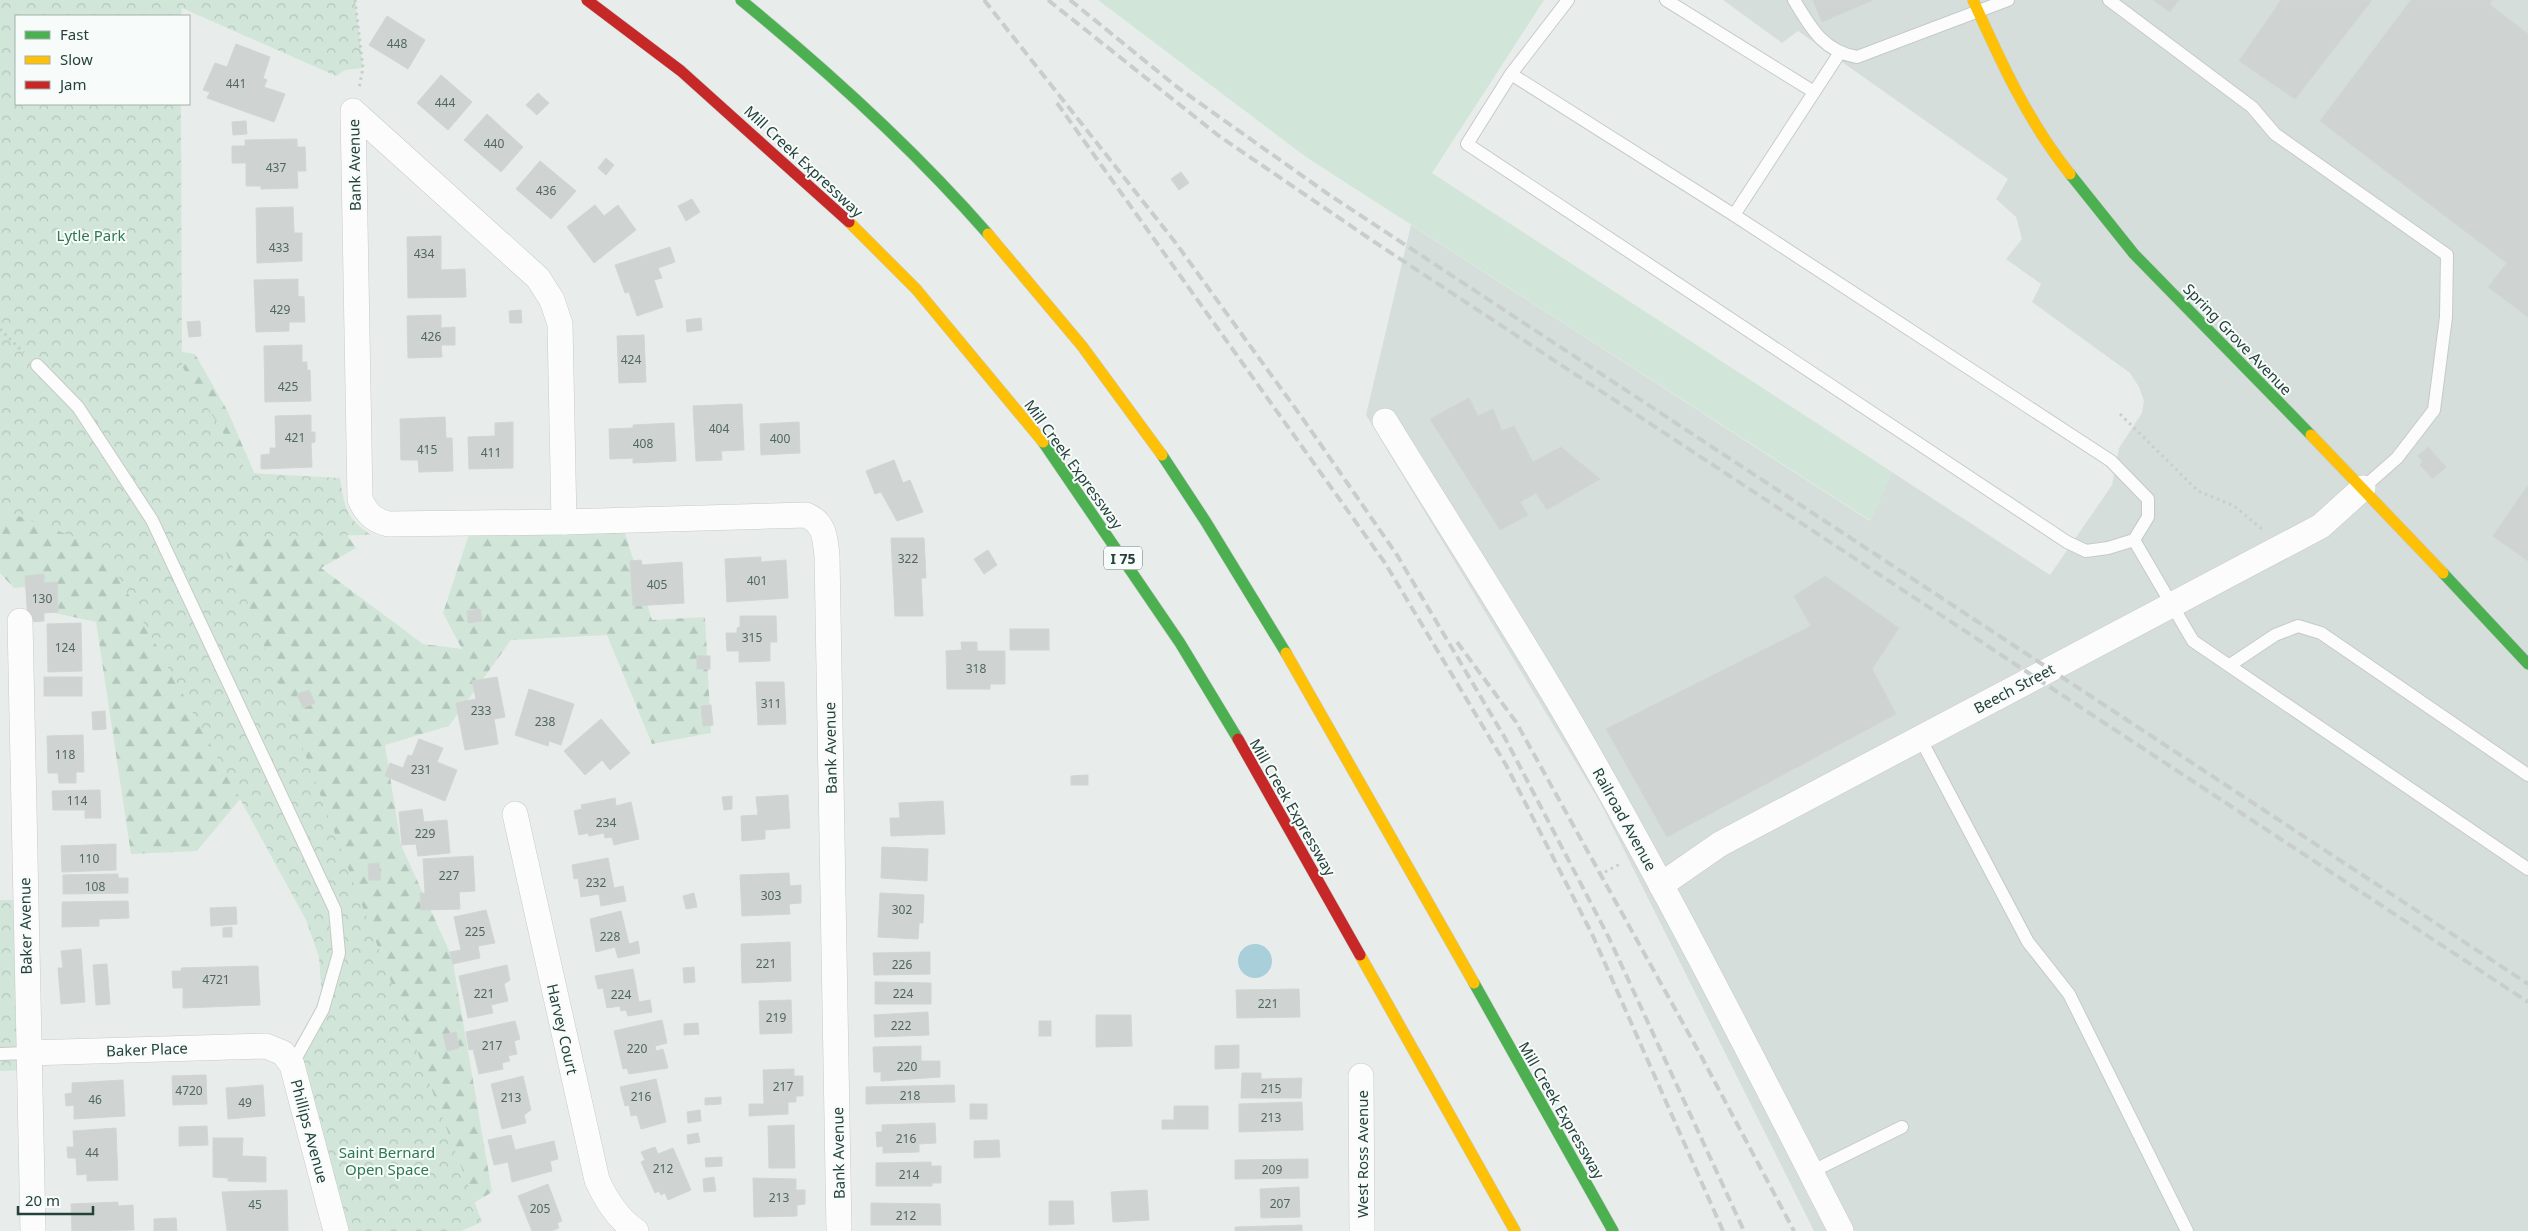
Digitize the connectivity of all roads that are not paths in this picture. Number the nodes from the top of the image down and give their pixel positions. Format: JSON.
{"nodes":[{"id":1,"x":587,"y":0,"type":"edge"},
{"id":2,"x":741,"y":0,"type":"edge"},
{"id":3,"x":1568,"y":0,"type":"edge"},
{"id":4,"x":1666,"y":0,"type":"edge"},
{"id":5,"x":1794,"y":0,"type":"edge"},
{"id":6,"x":2008,"y":0,"type":"edge"},
{"id":7,"x":2109,"y":0,"type":"edge"},
{"id":8,"x":1976,"y":6,"type":"edge"},
{"id":9,"x":1839,"y":54,"type":"junction"},
{"id":10,"x":1511,"y":74,"type":"junction"},
{"id":11,"x":1814,"y":92,"type":"junction"},
{"id":12,"x":1734,"y":215,"type":"junction"},
{"id":13,"x":38,"y":365,"type":"road end"},
{"id":14,"x":1385,"y":421,"type":"dead end"},
{"id":15,"x":2363,"y":488,"type":"junction"},
{"id":16,"x":564,"y":522,"type":"junction"},
{"id":17,"x":2134,"y":540,"type":"junction"},
{"id":18,"x":2173,"y":604,"type":"junction"},
{"id":19,"x":20,"y":621,"type":"dead end"},
{"id":20,"x":2528,"y":664,"type":"edge"},
{"id":21,"x":2230,"y":665,"type":"junction"},
{"id":22,"x":1920,"y":738,"type":"junction"},
{"id":23,"x":11,"y":759,"type":"edge"},
{"id":24,"x":2528,"y":775,"type":"edge"},
{"id":25,"x":515,"y":814,"type":"dead end"},
{"id":26,"x":2528,"y":869,"type":"edge"},
{"id":27,"x":1661,"y":885,"type":"junction"},
{"id":28,"x":266,"y":1046,"type":"joint"},
{"id":29,"x":28,"y":1053,"type":"junction"},
{"id":30,"x":0,"y":1054,"type":"edge"},
{"id":31,"x":292,"y":1065,"type":"junction"},
{"id":32,"x":1361,"y":1076,"type":"dead end"},
{"id":33,"x":1902,"y":1127,"type":"dead end"},
{"id":34,"x":1811,"y":1172,"type":"junction"},
{"id":35,"x":33,"y":1231,"type":"edge"},
{"id":36,"x":336,"y":1231,"type":"edge"},
{"id":37,"x":636,"y":1231,"type":"edge"},
{"id":38,"x":839,"y":1231,"type":"edge"},
{"id":39,"x":1362,"y":1231,"type":"edge"},
{"id":40,"x":1516,"y":1231,"type":"edge"},
{"id":41,"x":1613,"y":1231,"type":"edge"},
{"id":42,"x":1840,"y":1231,"type":"edge"},
{"id":43,"x":2187,"y":1231,"type":"edge"}],
"edges":[{"from":1,"to":40,"type":"main road","name":"Mill Creek Expressway","number":"I 75"},
{"from":2,"to":41,"type":"main road","name":"Mill Creek Expressway"},
{"from":3,"to":10,"type":"lane"},
{"from":4,"to":11,"type":"lane"},
{"from":5,"to":9,"type":"lane"},
{"from":6,"to":8,"type":"lane"},
{"from":7,"to":15,"type":"lane"},
{"from":8,"to":9,"type":"lane"},
{"from":8,"to":15,"type":"main road","name":"Spring Grove Avenue"},
{"from":9,"to":11,"type":"lane"},
{"from":10,"to":12,"type":"lane"},
{"from":10,"to":17,"type":"lane"},
{"from":11,"to":12,"type":"lane"},
{"from":12,"to":17,"type":"lane"},
{"from":13,"to":31,"type":"lane"},
{"from":14,"to":27,"type":"street","name":"Railroad Avenue"},
{"from":15,"to":18,"type":"street","name":"Beech Street"},
{"from":15,"to":20,"type":"main road","name":"Spring Grove Avenue"},
{"from":16,"to":16,"type":"street","name":"Bank Avenue"},
{"from":16,"to":38,"type":"street","name":"Bank Avenue"},
{"from":17,"to":18,"type":"lane"},
{"from":18,"to":21,"type":"lane"},
{"from":18,"to":22,"type":"street","name":"Beech Street"},
{"from":19,"to":23,"type":"street","name":"Baker Avenue"},
{"from":21,"to":24,"type":"lane"},
{"from":21,"to":26,"type":"lane"},
{"from":22,"to":27,"type":"street","name":"Beech Street"},
{"from":22,"to":43,"type":"lane"},
{"from":23,"to":29,"type":"street","name":"Baker Avenue"},
{"from":25,"to":37,"type":"street","name":"Harvey Court"},
{"from":27,"to":34,"type":"street","name":"Railroad Avenue"},
{"from":28,"to":29,"type":"street","name":"Baker Place"},
{"from":28,"to":31,"type":"street","name":"Phillips Avenue"},
{"from":29,"to":30,"type":"lane"},
{"from":29,"to":35,"type":"street","name":"Baker Avenue"},
{"from":31,"to":36,"type":"street","name":"Phillips Avenue"},
{"from":32,"to":39,"type":"street","name":"West Ross Avenue"},
{"from":33,"to":34,"type":"lane"},
{"from":34,"to":42,"type":"street","name":"Railroad Avenue"}]}
